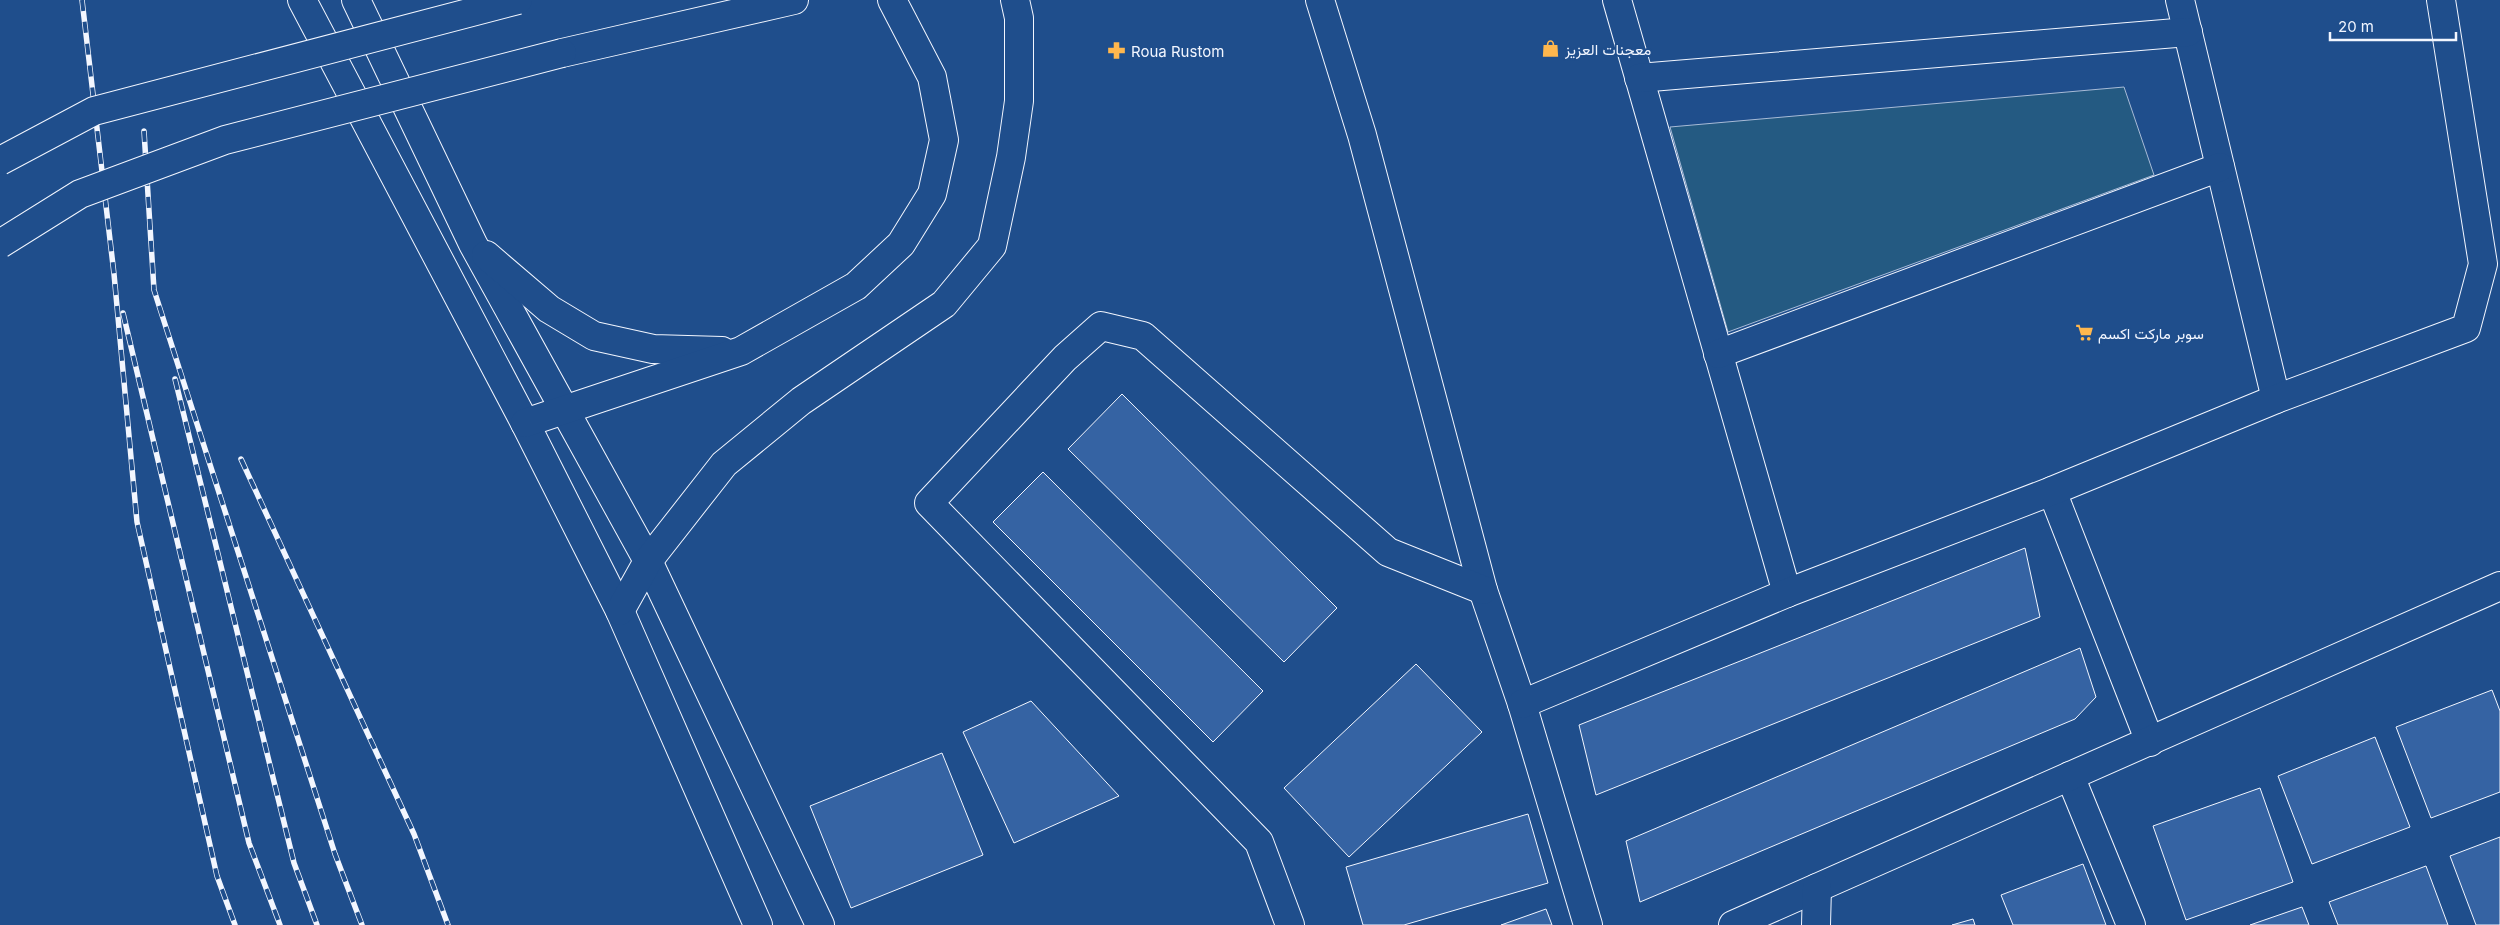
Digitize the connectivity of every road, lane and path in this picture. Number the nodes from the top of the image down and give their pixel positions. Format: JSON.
{"nodes":[{"id":1,"x":302,"y":0,"type":"edge"},
{"id":2,"x":356,"y":0,"type":"edge"},
{"id":3,"x":518,"y":0,"type":"edge"},
{"id":4,"x":794,"y":0,"type":"edge"},
{"id":5,"x":892,"y":0,"type":"edge"},
{"id":6,"x":1015,"y":0,"type":"edge"},
{"id":7,"x":1320,"y":0,"type":"edge"},
{"id":8,"x":1617,"y":0,"type":"edge"},
{"id":9,"x":2180,"y":0,"type":"edge"},
{"id":10,"x":2441,"y":0,"type":"edge"},
{"id":11,"x":2188,"y":32,"type":"junction"},
{"id":12,"x":1639,"y":78,"type":"junction"},
{"id":13,"x":0,"y":161,"type":"edge"},
{"id":14,"x":2220,"y":167,"type":"junction"},
{"id":15,"x":0,"y":244,"type":"edge"},
{"id":16,"x":473,"y":244,"type":"junction"},
{"id":17,"x":741,"y":351,"type":"junction"},
{"id":18,"x":1718,"y":354,"type":"junction"},
{"id":19,"x":2276,"y":399,"type":"junction"},
{"id":20,"x":566,"y":410,"type":"junction"},
{"id":21,"x":525,"y":423,"type":"junction"},
{"id":22,"x":2052,"y":491,"type":"junction"},
{"id":23,"x":648,"y":561,"type":"junction"},
{"id":24,"x":2500,"y":586,"type":"edge"},
{"id":25,"x":1483,"y":590,"type":"junction"},
{"id":26,"x":1787,"y":593,"type":"junction"},
{"id":27,"x":620,"y":611,"type":"junction"},
{"id":28,"x":1522,"y":704,"type":"junction"},
{"id":29,"x":2150,"y":742,"type":"junction"},
{"id":30,"x":2070,"y":776,"type":"junction"},
{"id":31,"x":1817,"y":888,"type":"junction"},
{"id":32,"x":758,"y":925,"type":"edge"},
{"id":33,"x":820,"y":925,"type":"edge"},
{"id":34,"x":1290,"y":925,"type":"edge"},
{"id":35,"x":1588,"y":925,"type":"edge"},
{"id":36,"x":1733,"y":925,"type":"edge"},
{"id":37,"x":1816,"y":925,"type":"edge"},
{"id":38,"x":2131,"y":925,"type":"edge"}],
"edges":[{"from":1,"to":21,"type":"street"},
{"from":2,"to":16,"type":"street"},
{"from":3,"to":13,"type":"street","bridge":true},
{"from":4,"to":15,"type":"street","bridge":true},
{"from":5,"to":17,"type":"street"},
{"from":6,"to":23,"type":"street"},
{"from":7,"to":25,"type":"street"},
{"from":8,"to":12,"type":"street"},
{"from":9,"to":11,"type":"street"},
{"from":10,"to":19,"type":"street"},
{"from":11,"to":12,"type":"street"},
{"from":11,"to":14,"type":"street"},
{"from":12,"to":18,"type":"street"},
{"from":14,"to":18,"type":"street"},
{"from":14,"to":19,"type":"street"},
{"from":16,"to":17,"type":"street"},
{"from":16,"to":20,"type":"street"},
{"from":17,"to":20,"type":"street"},
{"from":18,"to":26,"type":"street"},
{"from":19,"to":22,"type":"street"},
{"from":20,"to":21,"type":"street"},
{"from":20,"to":23,"type":"street"},
{"from":21,"to":27,"type":"street"},
{"from":22,"to":26,"type":"street"},
{"from":22,"to":29,"type":"street"},
{"from":23,"to":27,"type":"street"},
{"from":23,"to":33,"type":"street"},
{"from":24,"to":29,"type":"street"},
{"from":25,"to":28,"type":"street"},
{"from":25,"to":34,"type":"street"},
{"from":26,"to":28,"type":"street"},
{"from":27,"to":32,"type":"street"},
{"from":28,"to":35,"type":"street"},
{"from":29,"to":30,"type":"street"},
{"from":30,"to":31,"type":"street"},
{"from":30,"to":38,"type":"street"},
{"from":31,"to":36,"type":"street"},
{"from":31,"to":37,"type":"street"}]}
